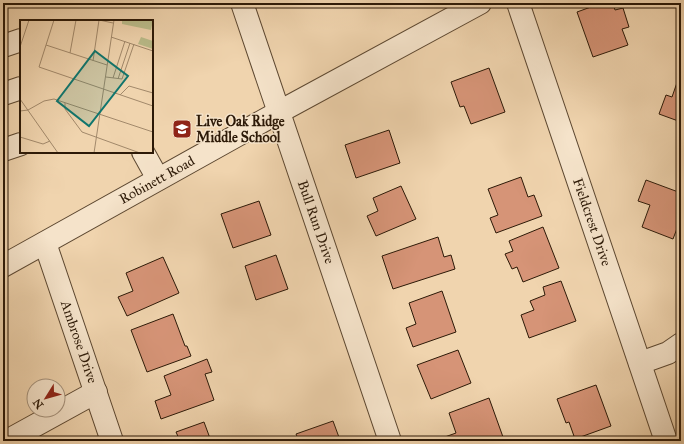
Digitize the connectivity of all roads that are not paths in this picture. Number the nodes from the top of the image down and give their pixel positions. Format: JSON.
{"nodes":[{"id":1,"x":242,"y":3,"type":"edge"},
{"id":2,"x":480,"y":3,"type":"edge"},
{"id":3,"x":518,"y":3,"type":"edge"},
{"id":4,"x":20,"y":40,"type":"edge"},
{"id":5,"x":3,"y":46,"type":"edge"},
{"id":6,"x":20,"y":88,"type":"edge"},
{"id":7,"x":3,"y":94,"type":"edge"},
{"id":8,"x":279,"y":112,"type":"junction"},
{"id":9,"x":20,"y":144,"type":"edge"},
{"id":10,"x":3,"y":150,"type":"edge"},
{"id":11,"x":144,"y":153,"type":"edge"},
{"id":12,"x":158,"y":179,"type":"junction"},
{"id":13,"x":45,"y":243,"type":"junction"},
{"id":14,"x":3,"y":266,"type":"edge"},
{"id":15,"x":681,"y":344,"type":"edge"},
{"id":16,"x":640,"y":363,"type":"junction"},
{"id":17,"x":96,"y":392,"type":"junction"},
{"id":18,"x":7,"y":441,"type":"edge"},
{"id":19,"x":112,"y":441,"type":"edge"},
{"id":20,"x":390,"y":441,"type":"edge"},
{"id":21,"x":666,"y":441,"type":"edge"}],
"edges":[{"from":1,"to":8,"type":"street","name":"Bull Run Drive"},
{"from":2,"to":8,"type":"street","name":"Robinett Road"},
{"from":3,"to":16,"type":"street","name":"Fieldcrest Drive"},
{"from":4,"to":5,"type":"street"},
{"from":6,"to":7,"type":"street"},
{"from":8,"to":12,"type":"street","name":"Robinett Road"},
{"from":8,"to":20,"type":"street","name":"Bull Run Drive"},
{"from":9,"to":10,"type":"street"},
{"from":11,"to":12,"type":"street"},
{"from":12,"to":13,"type":"street","name":"Robinett Road"},
{"from":13,"to":14,"type":"street","name":"Robinett Road"},
{"from":13,"to":17,"type":"street","name":"Ambrose Drive"},
{"from":15,"to":16,"type":"street"},
{"from":16,"to":21,"type":"street","name":"Fieldcrest Drive"},
{"from":17,"to":18,"type":"street"},
{"from":17,"to":19,"type":"street","name":"Ambrose Drive"}]}
